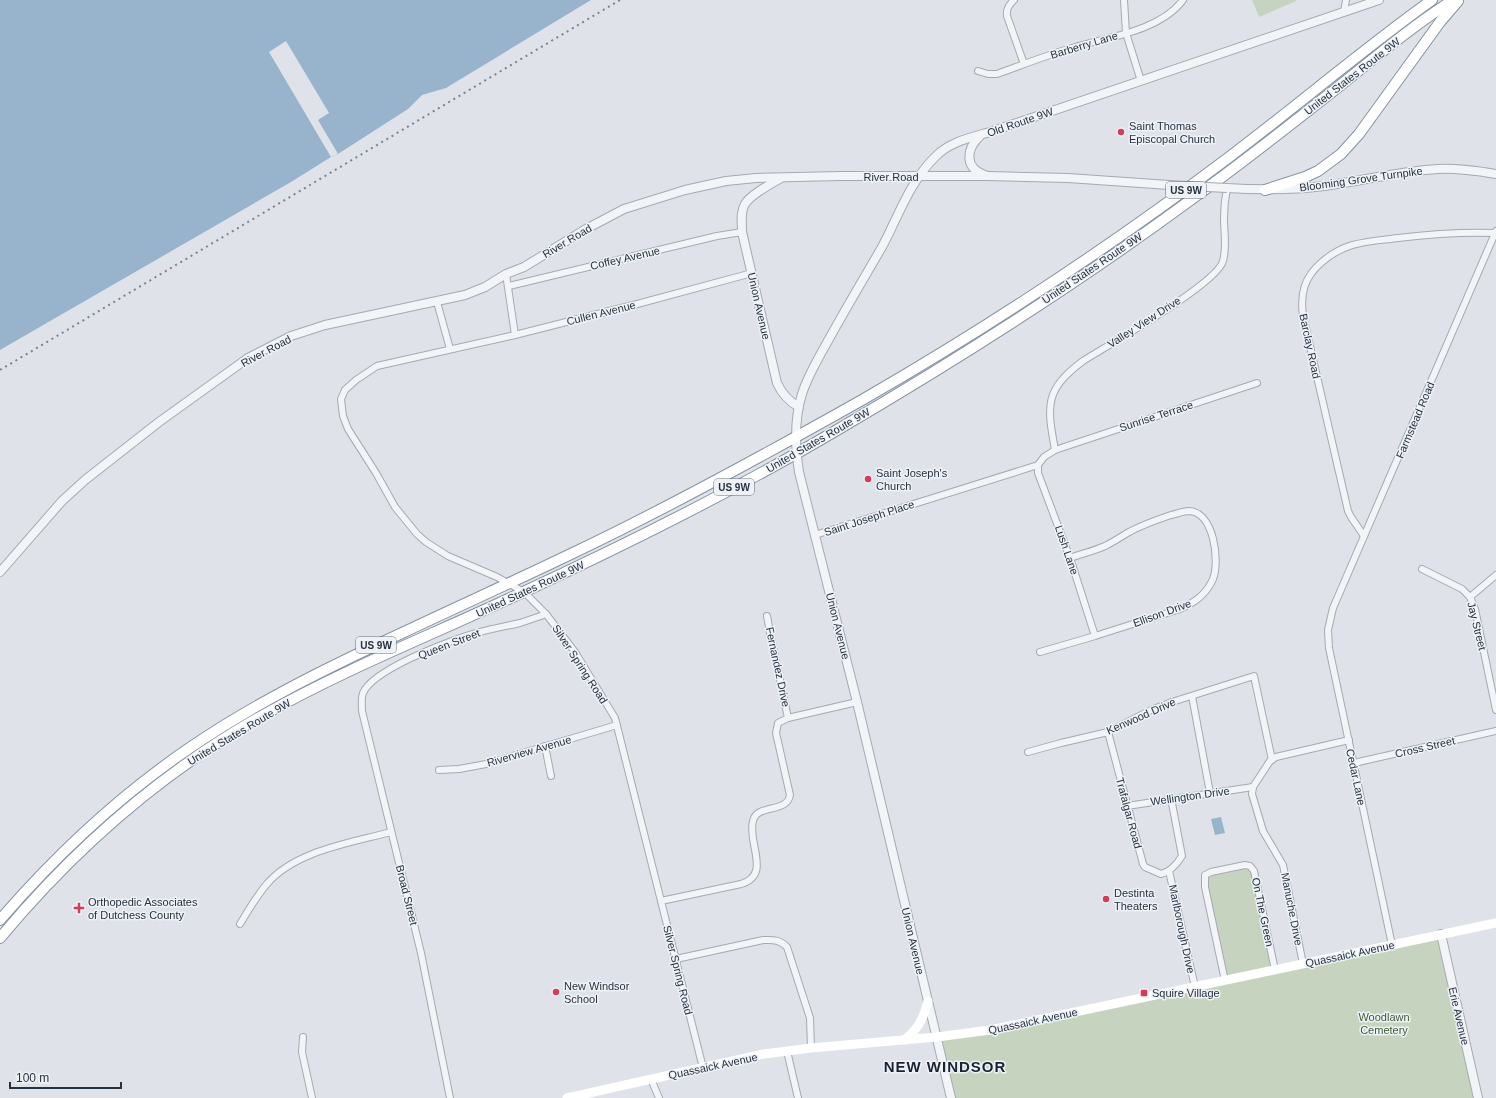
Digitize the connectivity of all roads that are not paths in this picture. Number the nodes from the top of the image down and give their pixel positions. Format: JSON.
{"nodes":[{"id":1,"x":1014,"y":0,"type":"edge"},
{"id":2,"x":1124,"y":0,"type":"edge"},
{"id":3,"x":1183,"y":0,"type":"edge"},
{"id":4,"x":1346,"y":0,"type":"edge"},
{"id":5,"x":1379,"y":0,"type":"edge"},
{"id":6,"x":1432,"y":0,"type":"edge"},
{"id":7,"x":1453,"y":0,"type":"edge"},
{"id":8,"x":1460,"y":0,"type":"edge"},
{"id":9,"x":1369,"y":1,"type":"edge"},
{"id":10,"x":1344,"y":12,"type":"junction"},
{"id":11,"x":1126,"y":33,"type":"junction"},
{"id":12,"x":1024,"y":64,"type":"junction"},
{"id":13,"x":978,"y":71,"type":"dead end"},
{"id":14,"x":1141,"y":81,"type":"junction"},
{"id":15,"x":980,"y":135,"type":"junction"},
{"id":16,"x":1496,"y":174,"type":"edge"},
{"id":17,"x":987,"y":176,"type":"junction"},
{"id":18,"x":782,"y":177,"type":"junction"},
{"id":19,"x":919,"y":177,"type":"junction"},
{"id":20,"x":1227,"y":188,"type":"junction"},
{"id":21,"x":1265,"y":190,"type":"junction"},
{"id":22,"x":742,"y":232,"type":"junction"},
{"id":23,"x":1496,"y":232,"type":"edge"},
{"id":24,"x":752,"y":273,"type":"junction"},
{"id":25,"x":506,"y":274,"type":"junction"},
{"id":26,"x":509,"y":286,"type":"junction"},
{"id":27,"x":1041,"y":290,"type":"junction"},
{"id":28,"x":1047,"y":299,"type":"junction"},
{"id":29,"x":437,"y":302,"type":"junction"},
{"id":30,"x":516,"y":335,"type":"junction"},
{"id":31,"x":450,"y":350,"type":"junction"},
{"id":32,"x":1257,"y":383,"type":"dead end"},
{"id":33,"x":799,"y":407,"type":"junction"},
{"id":34,"x":796,"y":436,"type":"junction"},
{"id":35,"x":1055,"y":450,"type":"junction"},
{"id":36,"x":797,"y":453,"type":"junction"},
{"id":37,"x":1038,"y":465,"type":"junction"},
{"id":38,"x":815,"y":535,"type":"junction"},
{"id":39,"x":1364,"y":536,"type":"junction"},
{"id":40,"x":1070,"y":558,"type":"junction"},
{"id":41,"x":1422,"y":569,"type":"dead end"},
{"id":42,"x":0,"y":572,"type":"edge"},
{"id":43,"x":1496,"y":575,"type":"edge"},
{"id":44,"x":508,"y":583,"type":"junction"},
{"id":45,"x":524,"y":592,"type":"junction"},
{"id":46,"x":1470,"y":597,"type":"junction"},
{"id":47,"x":1333,"y":608,"type":"joint"},
{"id":48,"x":546,"y":614,"type":"junction"},
{"id":49,"x":767,"y":616,"type":"dead end"},
{"id":50,"x":1095,"y":636,"type":"junction"},
{"id":51,"x":1040,"y":652,"type":"dead end"},
{"id":52,"x":363,"y":694,"type":"joint"},
{"id":53,"x":1192,"y":696,"type":"junction"},
{"id":54,"x":857,"y":702,"type":"junction"},
{"id":55,"x":1496,"y":710,"type":"edge"},
{"id":56,"x":788,"y":718,"type":"junction"},
{"id":57,"x":617,"y":725,"type":"junction"},
{"id":58,"x":1496,"y":731,"type":"edge"},
{"id":59,"x":1108,"y":732,"type":"junction"},
{"id":60,"x":1348,"y":740,"type":"junction"},
{"id":61,"x":545,"y":746,"type":"junction"},
{"id":62,"x":1028,"y":752,"type":"dead end"},
{"id":63,"x":1272,"y":760,"type":"junction"},
{"id":64,"x":1354,"y":764,"type":"junction"},
{"id":65,"x":439,"y":770,"type":"dead end"},
{"id":66,"x":551,"y":776,"type":"dead end"},
{"id":67,"x":1253,"y":787,"type":"junction"},
{"id":68,"x":1210,"y":793,"type":"junction"},
{"id":69,"x":1171,"y":798,"type":"junction"},
{"id":70,"x":120,"y":800,"type":"junction"},
{"id":71,"x":1126,"y":806,"type":"junction"},
{"id":72,"x":127,"y":809,"type":"junction"},
{"id":73,"x":391,"y":832,"type":"junction"},
{"id":74,"x":1169,"y":871,"type":"junction"},
{"id":75,"x":661,"y":901,"type":"junction"},
{"id":76,"x":0,"y":920,"type":"edge"},
{"id":77,"x":1496,"y":923,"type":"edge"},
{"id":78,"x":240,"y":924,"type":"dead end"},
{"id":79,"x":1441,"y":934,"type":"junction"},
{"id":80,"x":0,"y":938,"type":"edge"},
{"id":81,"x":1392,"y":945,"type":"junction"},
{"id":82,"x":676,"y":959,"type":"junction"},
{"id":83,"x":1303,"y":964,"type":"junction"},
{"id":84,"x":1275,"y":970,"type":"junction"},
{"id":85,"x":1225,"y":981,"type":"junction"},
{"id":86,"x":1195,"y":987,"type":"junction"},
{"id":87,"x":928,"y":1002,"type":"junction"},
{"id":88,"x":303,"y":1037,"type":"dead end"},
{"id":89,"x":937,"y":1037,"type":"junction"},
{"id":90,"x":904,"y":1040,"type":"junction"},
{"id":91,"x":811,"y":1048,"type":"junction"},
{"id":92,"x":787,"y":1051,"type":"junction"},
{"id":93,"x":703,"y":1068,"type":"junction"},
{"id":94,"x":651,"y":1079,"type":"junction"},
{"id":95,"x":580,"y":1097,"type":"edge"},
{"id":96,"x":312,"y":1098,"type":"edge"},
{"id":97,"x":450,"y":1098,"type":"edge"},
{"id":98,"x":567,"y":1098,"type":"edge"},
{"id":99,"x":659,"y":1098,"type":"edge"},
{"id":100,"x":798,"y":1098,"type":"edge"},
{"id":101,"x":951,"y":1098,"type":"edge"},
{"id":102,"x":1478,"y":1098,"type":"edge"}],
"edges":[{"from":1,"to":12,"type":"street"},
{"from":2,"to":11,"type":"street"},
{"from":3,"to":11,"type":"street","name":"Barberry Lane"},
{"from":4,"to":10,"type":"street"},
{"from":5,"to":9,"type":"street","name":"Old Route 9W"},
{"from":6,"to":27,"type":"highway","name":"United States Route 9W","number":"US 9W"},
{"from":7,"to":28,"type":"highway","name":"United States Route 9W","number":"US 9W"},
{"from":8,"to":21,"type":"highway"},
{"from":9,"to":10,"type":"street","name":"Old Route 9W"},
{"from":10,"to":14,"type":"street","name":"Old Route 9W"},
{"from":11,"to":12,"type":"street","name":"Barberry Lane"},
{"from":11,"to":14,"type":"street"},
{"from":12,"to":13,"type":"street","name":"Barberry Lane"},
{"from":14,"to":15,"type":"street","name":"Old Route 9W"},
{"from":15,"to":17,"type":"street"},
{"from":15,"to":19,"type":"street","name":"Old Route 9W"},
{"from":16,"to":21,"type":"street","name":"Blooming Grove Turnpike"},
{"from":17,"to":19,"type":"street","name":"River Road"},
{"from":17,"to":20,"type":"street","name":"River Road","bridge":true},
{"from":18,"to":19,"type":"street","name":"River Road"},
{"from":18,"to":22,"type":"street","name":"Union Avenue"},
{"from":18,"to":25,"type":"street","name":"River Road"},
{"from":19,"to":33,"type":"street","name":"Old Route 9W"},
{"from":20,"to":21,"type":"street","name":"Blooming Grove Turnpike"},
{"from":20,"to":35,"type":"street","name":"Valley View Drive"},
{"from":22,"to":24,"type":"street","name":"Union Avenue"},
{"from":22,"to":26,"type":"street","name":"Coffey Avenue"},
{"from":23,"to":39,"type":"street","name":"Farmstead Road"},
{"from":23,"to":39,"type":"street","name":"Barclay Road"},
{"from":24,"to":30,"type":"street","name":"Cullen Avenue"},
{"from":24,"to":33,"type":"street","name":"Union Avenue"},
{"from":25,"to":26,"type":"street"},
{"from":25,"to":29,"type":"street","name":"River Road"},
{"from":26,"to":30,"type":"street"},
{"from":27,"to":28,"type":"street"},
{"from":27,"to":34,"type":"highway","name":"United States Route 9W","number":"US 9W"},
{"from":28,"to":36,"type":"highway","name":"United States Route 9W","number":"US 9W"},
{"from":29,"to":31,"type":"street"},
{"from":29,"to":42,"type":"street","name":"River Road"},
{"from":30,"to":31,"type":"street","name":"Cullen Avenue"},
{"from":31,"to":44,"type":"street","name":"Silver Spring Road"},
{"from":32,"to":35,"type":"street","name":"Sunrise Terrace"},
{"from":33,"to":34,"type":"street","name":"Union Avenue"},
{"from":34,"to":36,"type":"street","name":"Union Avenue"},
{"from":34,"to":44,"type":"highway","name":"United States Route 9W","number":"US 9W"},
{"from":35,"to":37,"type":"street","name":"Saint Joseph Place"},
{"from":36,"to":38,"type":"street","name":"Union Avenue"},
{"from":36,"to":45,"type":"highway","name":"United States Route 9W","number":"US 9W"},
{"from":37,"to":38,"type":"street","name":"Saint Joseph Place"},
{"from":37,"to":40,"type":"street","name":"Lush Lane"},
{"from":38,"to":54,"type":"street","name":"Union Avenue"},
{"from":39,"to":47,"type":"street","name":"Farmstead Road"},
{"from":40,"to":50,"type":"street","name":"Lush Lane"},
{"from":40,"to":50,"type":"street","name":"Ellison Drive"},
{"from":41,"to":46,"type":"street","name":"Jay Street"},
{"from":43,"to":46,"type":"street"},
{"from":44,"to":45,"type":"street","name":"Silver Spring Road"},
{"from":44,"to":70,"type":"highway","name":"United States Route 9W","number":"US 9W"},
{"from":45,"to":48,"type":"street","name":"Silver Spring Road"},
{"from":45,"to":72,"type":"highway","name":"United States Route 9W","number":"US 9W"},
{"from":46,"to":55,"type":"street","name":"Jay Street"},
{"from":47,"to":60,"type":"street","name":"Cedar Lane"},
{"from":48,"to":52,"type":"street","name":"Queen Street"},
{"from":48,"to":57,"type":"street","name":"Silver Spring Road"},
{"from":49,"to":56,"type":"street","name":"Fernandez Drive"},
{"from":50,"to":51,"type":"street","name":"Ellison Drive"},
{"from":52,"to":73,"type":"street","name":"Broad Street"},
{"from":53,"to":59,"type":"street","name":"Kenwood Drive"},
{"from":53,"to":63,"type":"street","name":"Kenwood Drive"},
{"from":53,"to":68,"type":"street"},
{"from":54,"to":56,"type":"street"},
{"from":54,"to":87,"type":"street","name":"Union Avenue"},
{"from":56,"to":75,"type":"street","name":"Fernandez Drive"},
{"from":57,"to":61,"type":"street","name":"Riverview Avenue"},
{"from":57,"to":75,"type":"street","name":"Silver Spring Road"},
{"from":58,"to":64,"type":"street","name":"Cross Street"},
{"from":59,"to":62,"type":"street","name":"Kenwood Drive"},
{"from":59,"to":71,"type":"street","name":"Trafalgar Road"},
{"from":60,"to":63,"type":"street"},
{"from":60,"to":64,"type":"street","name":"Cedar Lane"},
{"from":61,"to":65,"type":"street","name":"Riverview Avenue"},
{"from":61,"to":66,"type":"street"},
{"from":63,"to":67,"type":"street"},
{"from":64,"to":81,"type":"street","name":"Cedar Lane"},
{"from":67,"to":68,"type":"street","name":"Wellington Drive"},
{"from":67,"to":83,"type":"street","name":"Manuche Drive"},
{"from":68,"to":69,"type":"street","name":"Wellington Drive"},
{"from":69,"to":71,"type":"street","name":"Wellington Drive"},
{"from":69,"to":74,"type":"street"},
{"from":70,"to":72,"type":"street"},
{"from":70,"to":76,"type":"highway","name":"United States Route 9W","number":"US 9W"},
{"from":71,"to":74,"type":"street","name":"Trafalgar Road"},
{"from":72,"to":80,"type":"highway","name":"United States Route 9W","number":"US 9W"},
{"from":73,"to":78,"type":"street"},
{"from":73,"to":97,"type":"street","name":"Broad Street"},
{"from":74,"to":86,"type":"street","name":"Marlborough Drive"},
{"from":75,"to":82,"type":"street","name":"Silver Spring Road"},
{"from":77,"to":79,"type":"main road","name":"Quassaick Avenue"},
{"from":79,"to":81,"type":"main road","name":"Quassaick Avenue"},
{"from":79,"to":102,"type":"street","name":"Erie Avenue"},
{"from":81,"to":83,"type":"main road","name":"Quassaick Avenue"},
{"from":82,"to":91,"type":"street"},
{"from":82,"to":93,"type":"street","name":"Silver Spring Road"},
{"from":83,"to":84,"type":"main road","name":"Quassaick Avenue"},
{"from":84,"to":85,"type":"main road","name":"Quassaick Avenue"},
{"from":84,"to":85,"type":"street","name":"On The Green"},
{"from":85,"to":86,"type":"main road","name":"Quassaick Avenue"},
{"from":86,"to":89,"type":"main road","name":"Quassaick Avenue"},
{"from":87,"to":89,"type":"street","name":"Union Avenue"},
{"from":87,"to":90,"type":"main road"},
{"from":88,"to":96,"type":"street"},
{"from":89,"to":90,"type":"main road","name":"Quassaick Avenue"},
{"from":89,"to":101,"type":"street","name":"Union Avenue"},
{"from":90,"to":91,"type":"main road","name":"Quassaick Avenue"},
{"from":91,"to":92,"type":"main road","name":"Quassaick Avenue"},
{"from":92,"to":93,"type":"main road","name":"Quassaick Avenue"},
{"from":92,"to":100,"type":"street"},
{"from":93,"to":94,"type":"main road","name":"Quassaick Avenue"},
{"from":94,"to":95,"type":"main road","name":"Quassaick Avenue"},
{"from":94,"to":99,"type":"street"},
{"from":95,"to":98,"type":"main road","name":"Quassaick Avenue"}]}
